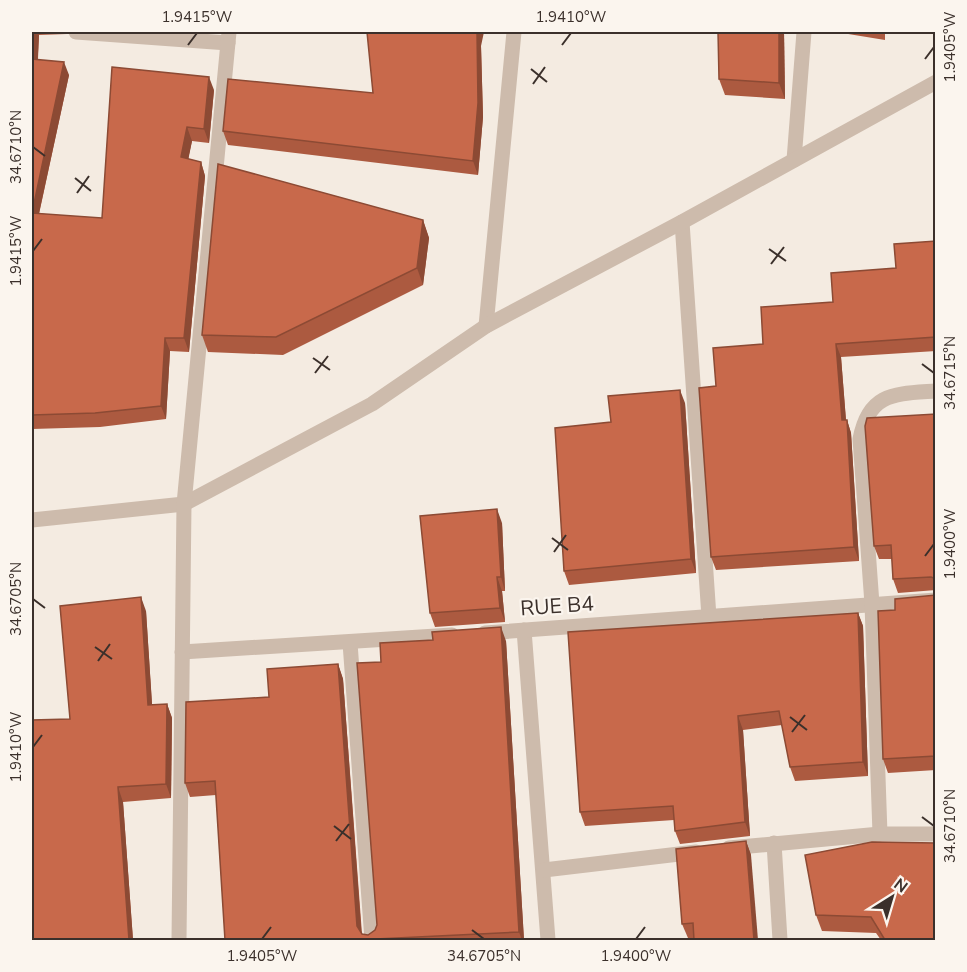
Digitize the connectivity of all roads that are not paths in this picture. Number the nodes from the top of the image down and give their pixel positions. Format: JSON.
{"nodes":[{"id":1,"x":76,"y":32,"type":"edge"},
{"id":2,"x":514,"y":32,"type":"edge"},
{"id":3,"x":804,"y":32,"type":"edge"},
{"id":4,"x":229,"y":37,"type":"edge"},
{"id":5,"x":936,"y":82,"type":"edge"},
{"id":6,"x":794,"y":160,"type":"junction"},
{"id":7,"x":682,"y":222,"type":"junction"},
{"id":8,"x":486,"y":326,"type":"junction"},
{"id":9,"x":936,"y":391,"type":"edge"},
{"id":10,"x":184,"y":504,"type":"junction"},
{"id":11,"x":32,"y":520,"type":"edge"},
{"id":12,"x":936,"y":600,"type":"edge"},
{"id":13,"x":872,"y":604,"type":"junction"},
{"id":14,"x":709,"y":617,"type":"junction"},
{"id":15,"x":524,"y":630,"type":"junction"},
{"id":16,"x":351,"y":643,"type":"junction"},
{"id":17,"x":182,"y":652,"type":"junction"},
{"id":18,"x":880,"y":834,"type":"junction"},
{"id":19,"x":936,"y":834,"type":"edge"},
{"id":20,"x":774,"y":843,"type":"junction"},
{"id":21,"x":544,"y":870,"type":"junction"},
{"id":22,"x":179,"y":940,"type":"edge"},
{"id":23,"x":372,"y":940,"type":"edge"},
{"id":24,"x":548,"y":940,"type":"edge"},
{"id":25,"x":780,"y":940,"type":"edge"}],
"edges":[{"from":1,"to":4,"type":"street"},
{"from":2,"to":8,"type":"street"},
{"from":3,"to":6,"type":"street"},
{"from":4,"to":10,"type":"street"},
{"from":5,"to":6,"type":"street"},
{"from":6,"to":7,"type":"street"},
{"from":7,"to":8,"type":"street"},
{"from":7,"to":14,"type":"street"},
{"from":8,"to":10,"type":"street"},
{"from":9,"to":13,"type":"street"},
{"from":10,"to":11,"type":"street"},
{"from":10,"to":17,"type":"street"},
{"from":12,"to":13,"type":"street","name":"RUE B4"},
{"from":13,"to":14,"type":"street","name":"RUE B4"},
{"from":13,"to":18,"type":"street"},
{"from":14,"to":15,"type":"street","name":"RUE B4"},
{"from":15,"to":16,"type":"street","name":"RUE B4"},
{"from":15,"to":21,"type":"street"},
{"from":16,"to":17,"type":"street","name":"RUE B4"},
{"from":16,"to":23,"type":"street"},
{"from":17,"to":22,"type":"street"},
{"from":18,"to":19,"type":"street"},
{"from":18,"to":20,"type":"street"},
{"from":20,"to":21,"type":"street"},
{"from":20,"to":25,"type":"street"},
{"from":21,"to":24,"type":"street"}]}
